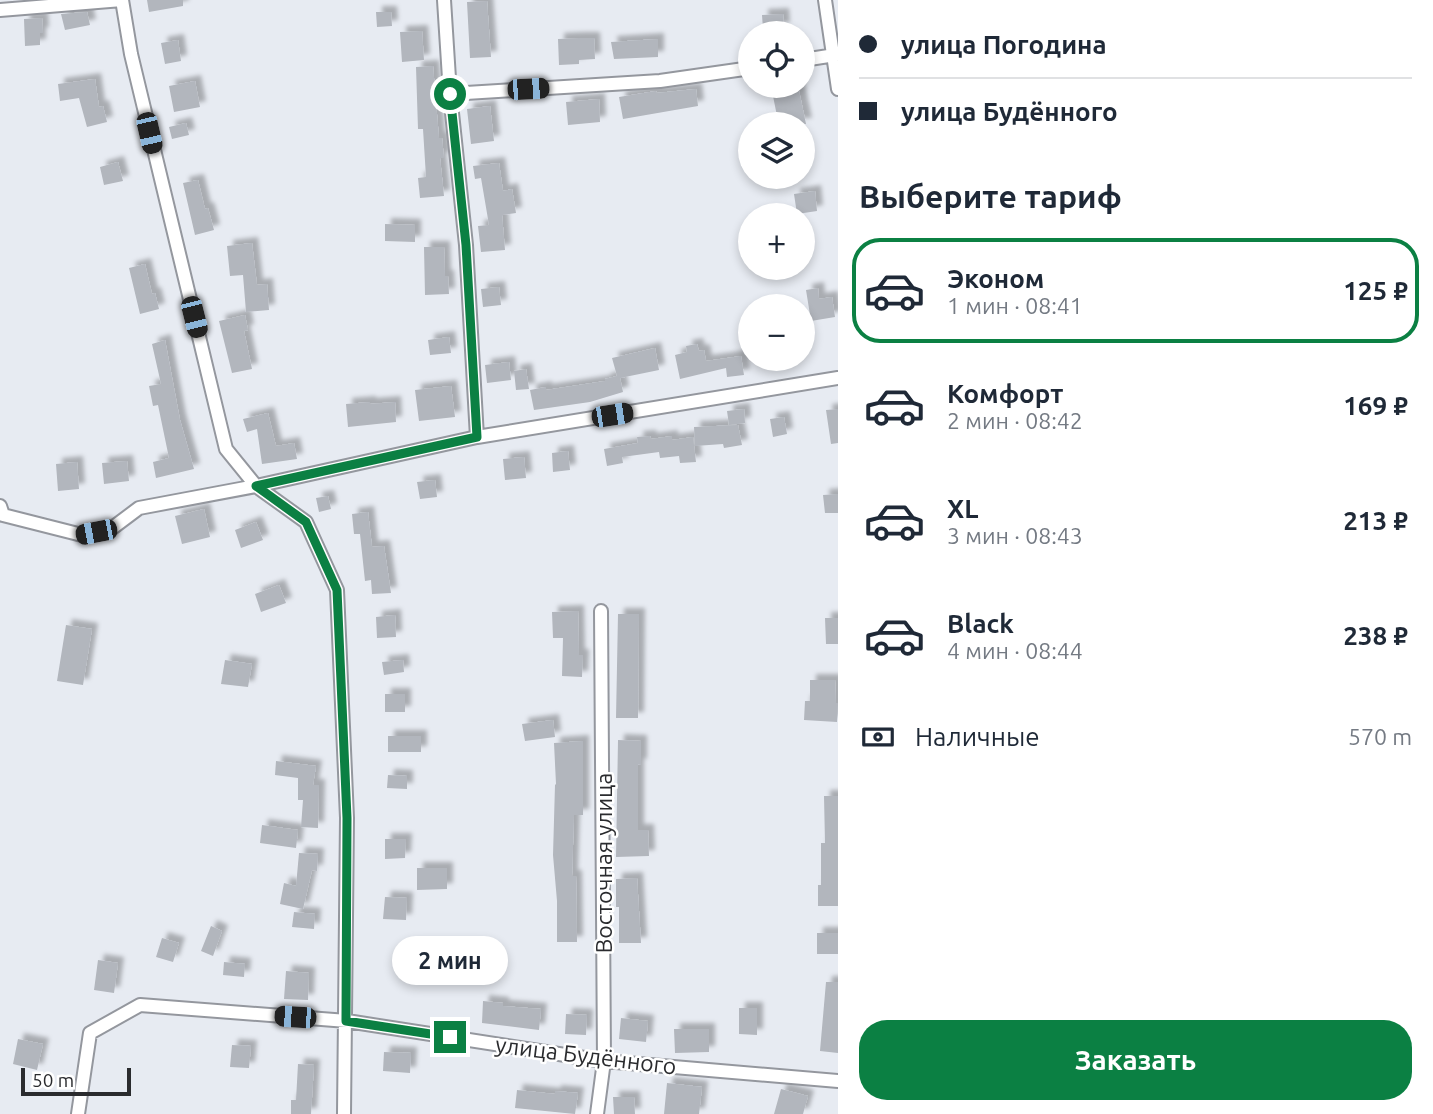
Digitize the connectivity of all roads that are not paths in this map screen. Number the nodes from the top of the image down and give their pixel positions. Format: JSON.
{"nodes":[{"id":1,"x":122,"y":0,"type":"edge"},
{"id":2,"x":444,"y":0,"type":"edge"},
{"id":3,"x":825,"y":0,"type":"edge"},
{"id":4,"x":0,"y":10,"type":"edge"},
{"id":5,"x":835,"y":55,"type":"junction"},
{"id":6,"x":815,"y":58,"type":"edge"},
{"id":7,"x":738,"y":70,"type":"edge"},
{"id":8,"x":838,"y":89,"type":"edge"},
{"id":9,"x":450,"y":94,"type":"junction"},
{"id":10,"x":838,"y":378,"type":"edge"},
{"id":11,"x":477,"y":437,"type":"junction"},
{"id":12,"x":256,"y":486,"type":"junction"},
{"id":13,"x":1,"y":511,"type":"edge"},
{"id":14,"x":601,"y":611,"type":"dead end"},
{"id":15,"x":346,"y":1021,"type":"junction"},
{"id":16,"x":604,"y":1060,"type":"junction"},
{"id":17,"x":838,"y":1081,"type":"edge"},
{"id":18,"x":78,"y":1114,"type":"edge"},
{"id":19,"x":344,"y":1114,"type":"edge"},
{"id":20,"x":597,"y":1114,"type":"edge"}],
"edges":[{"from":1,"to":4,"type":"street"},
{"from":1,"to":12,"type":"street"},
{"from":2,"to":9,"type":"street"},
{"from":3,"to":5,"type":"street"},
{"from":5,"to":6,"type":"street"},
{"from":5,"to":8,"type":"street"},
{"from":7,"to":9,"type":"street"},
{"from":9,"to":11,"type":"street"},
{"from":10,"to":11,"type":"street"},
{"from":11,"to":12,"type":"street"},
{"from":12,"to":13,"type":"street"},
{"from":12,"to":15,"type":"street"},
{"from":14,"to":16,"type":"street","name":"Восточная улица"},
{"from":15,"to":16,"type":"street","name":"улица Будённого"},
{"from":15,"to":18,"type":"street","name":"улица Будённого"},
{"from":15,"to":19,"type":"street"},
{"from":16,"to":17,"type":"street","name":"улица Будённого"},
{"from":16,"to":20,"type":"street","name":"Восточная улица"}]}
